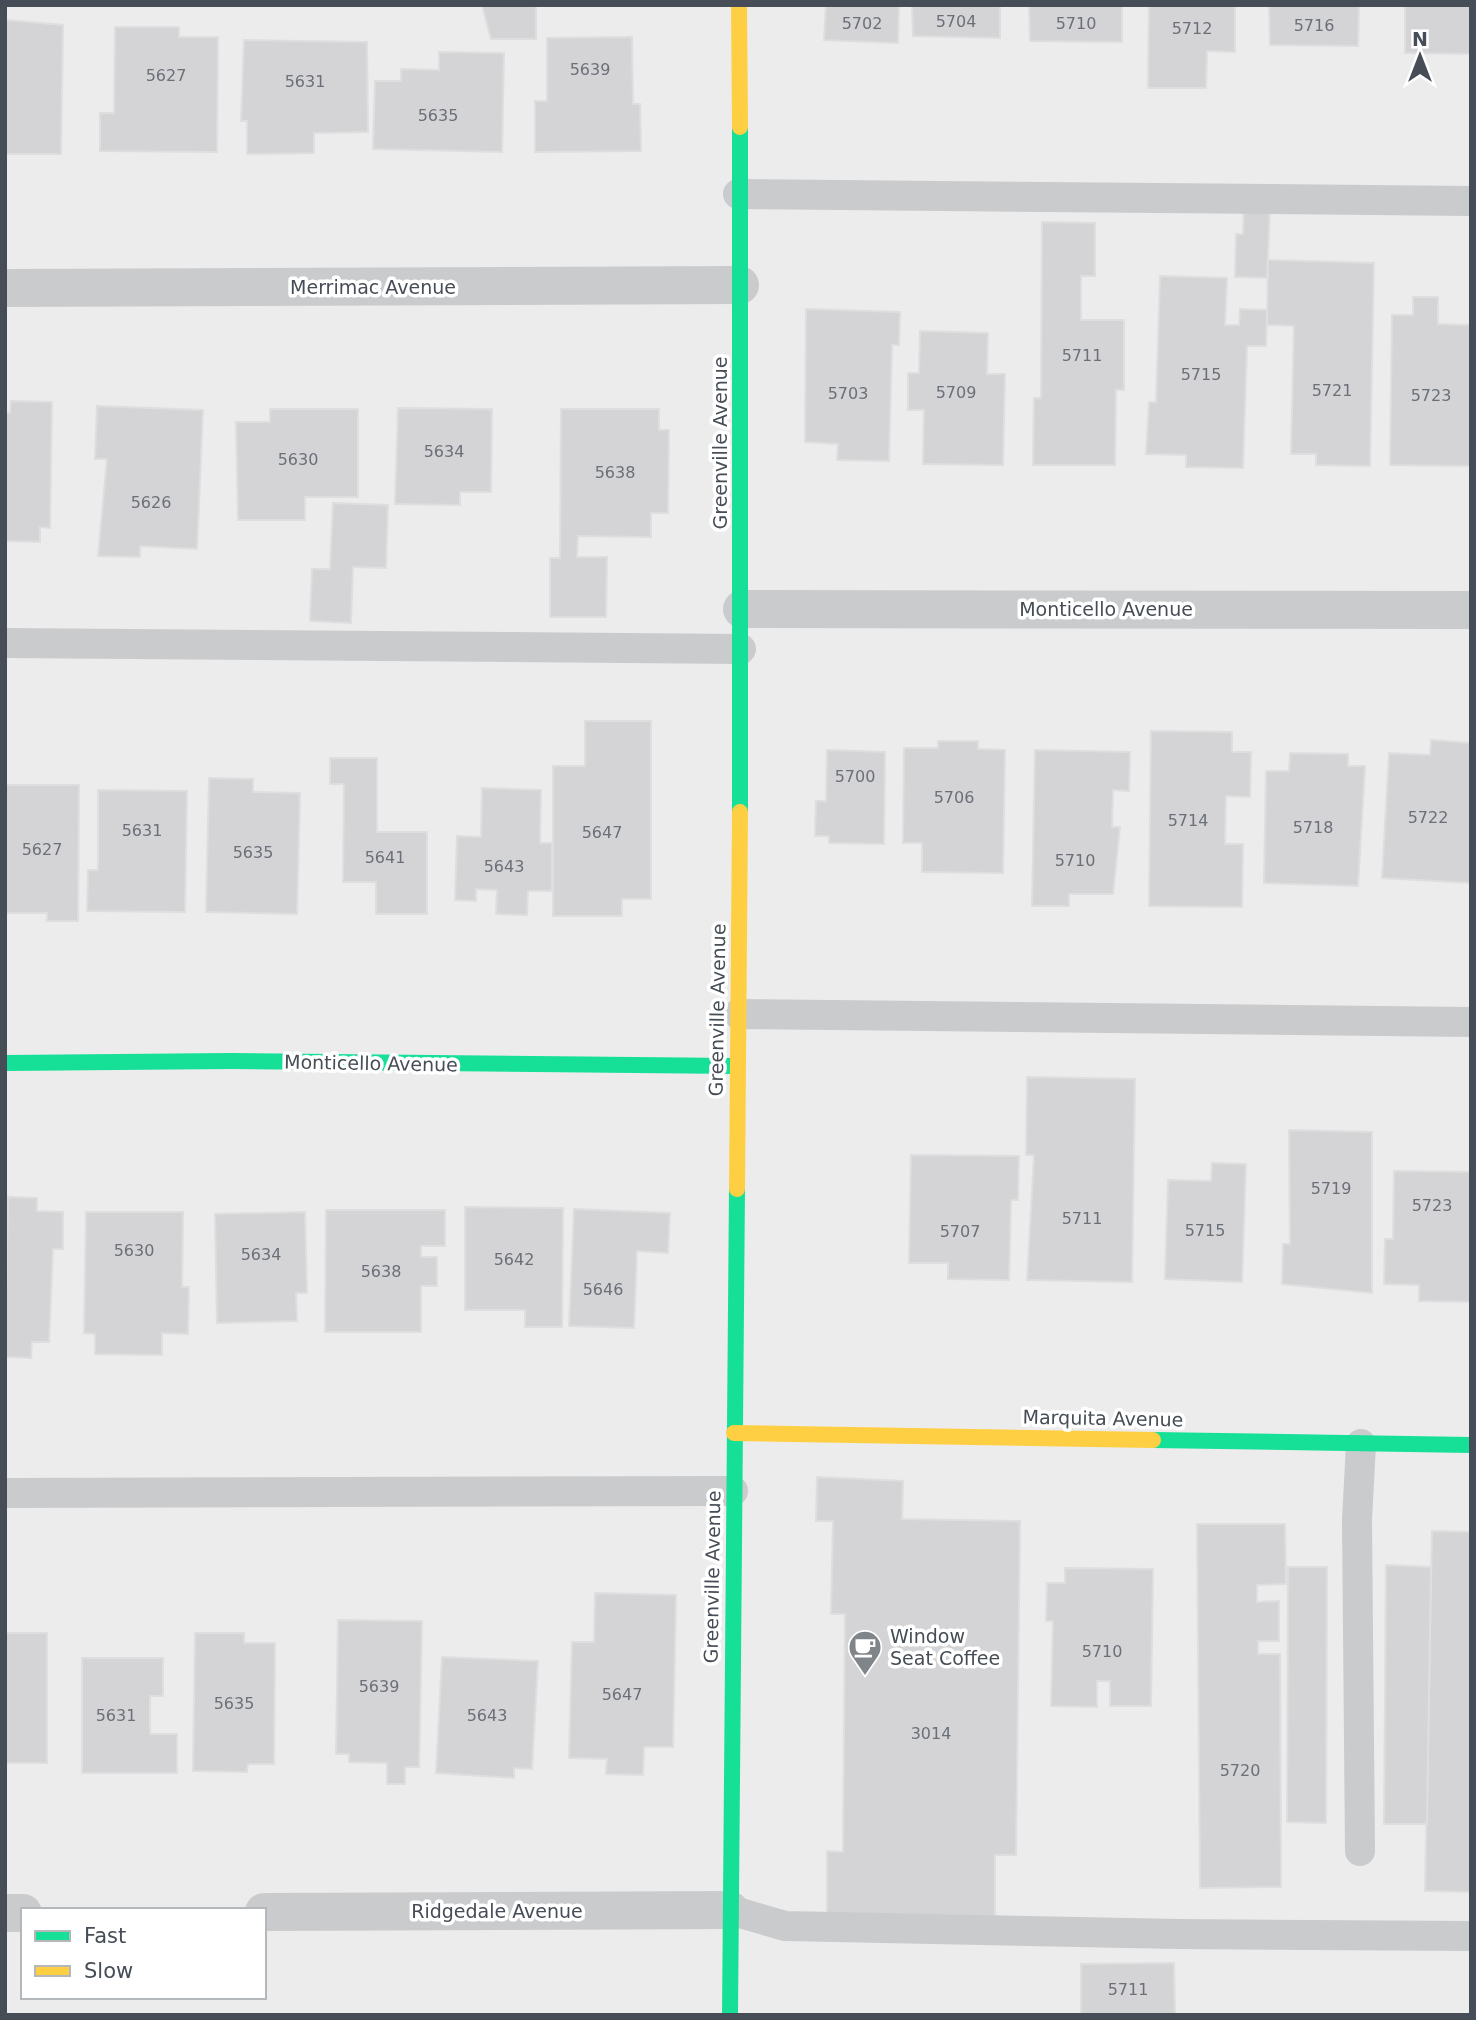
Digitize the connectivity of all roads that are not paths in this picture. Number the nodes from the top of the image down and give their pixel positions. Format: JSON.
{"nodes":[{"id":1,"x":739,"y":5,"type":"edge"},
{"id":2,"x":738,"y":194,"type":"junction"},
{"id":3,"x":1471,"y":201,"type":"edge"},
{"id":4,"x":740,"y":285,"type":"junction"},
{"id":5,"x":5,"y":288,"type":"edge"},
{"id":6,"x":742,"y":609,"type":"junction"},
{"id":7,"x":1471,"y":610,"type":"edge"},
{"id":8,"x":5,"y":643,"type":"edge"},
{"id":9,"x":741,"y":649,"type":"junction"},
{"id":10,"x":738,"y":1014,"type":"junction"},
{"id":11,"x":1471,"y":1022,"type":"edge"},
{"id":12,"x":5,"y":1063,"type":"edge"},
{"id":13,"x":736,"y":1066,"type":"junction"},
{"id":14,"x":734,"y":1433,"type":"junction"},
{"id":15,"x":1361,"y":1444,"type":"junction"},
{"id":16,"x":1471,"y":1445,"type":"edge"},
{"id":17,"x":733,"y":1491,"type":"junction"},
{"id":18,"x":5,"y":1493,"type":"edge"},
{"id":19,"x":1360,"y":1851,"type":"dead end"},
{"id":20,"x":730,"y":1910,"type":"junction"},
{"id":21,"x":266,"y":1912,"type":"edge"},
{"id":22,"x":1471,"y":1936,"type":"edge"},
{"id":23,"x":730,"y":2015,"type":"edge"}],
"edges":[{"from":1,"to":2,"type":"main road","name":"Greenville Avenue"},
{"from":2,"to":3,"type":"lane"},
{"from":2,"to":4,"type":"main road","name":"Greenville Avenue"},
{"from":4,"to":5,"type":"street","name":"Merrimac Avenue"},
{"from":4,"to":6,"type":"main road","name":"Greenville Avenue"},
{"from":6,"to":7,"type":"street","name":"Monticello Avenue"},
{"from":6,"to":9,"type":"main road","name":"Greenville Avenue"},
{"from":8,"to":9,"type":"lane"},
{"from":9,"to":10,"type":"main road","name":"Greenville Avenue"},
{"from":10,"to":11,"type":"lane"},
{"from":10,"to":13,"type":"main road","name":"Greenville Avenue"},
{"from":12,"to":13,"type":"main road","name":"Monticello Avenue"},
{"from":13,"to":14,"type":"main road","name":"Greenville Avenue"},
{"from":14,"to":15,"type":"main road","name":"Marquita Avenue"},
{"from":14,"to":17,"type":"main road","name":"Greenville Avenue"},
{"from":15,"to":16,"type":"main road","name":"Marquita Avenue"},
{"from":15,"to":19,"type":"lane"},
{"from":17,"to":18,"type":"lane"},
{"from":17,"to":20,"type":"main road","name":"Greenville Avenue"},
{"from":20,"to":21,"type":"street","name":"Ridgedale Avenue"},
{"from":20,"to":22,"type":"lane"},
{"from":20,"to":23,"type":"main road","name":"Greenville Avenue"}]}
